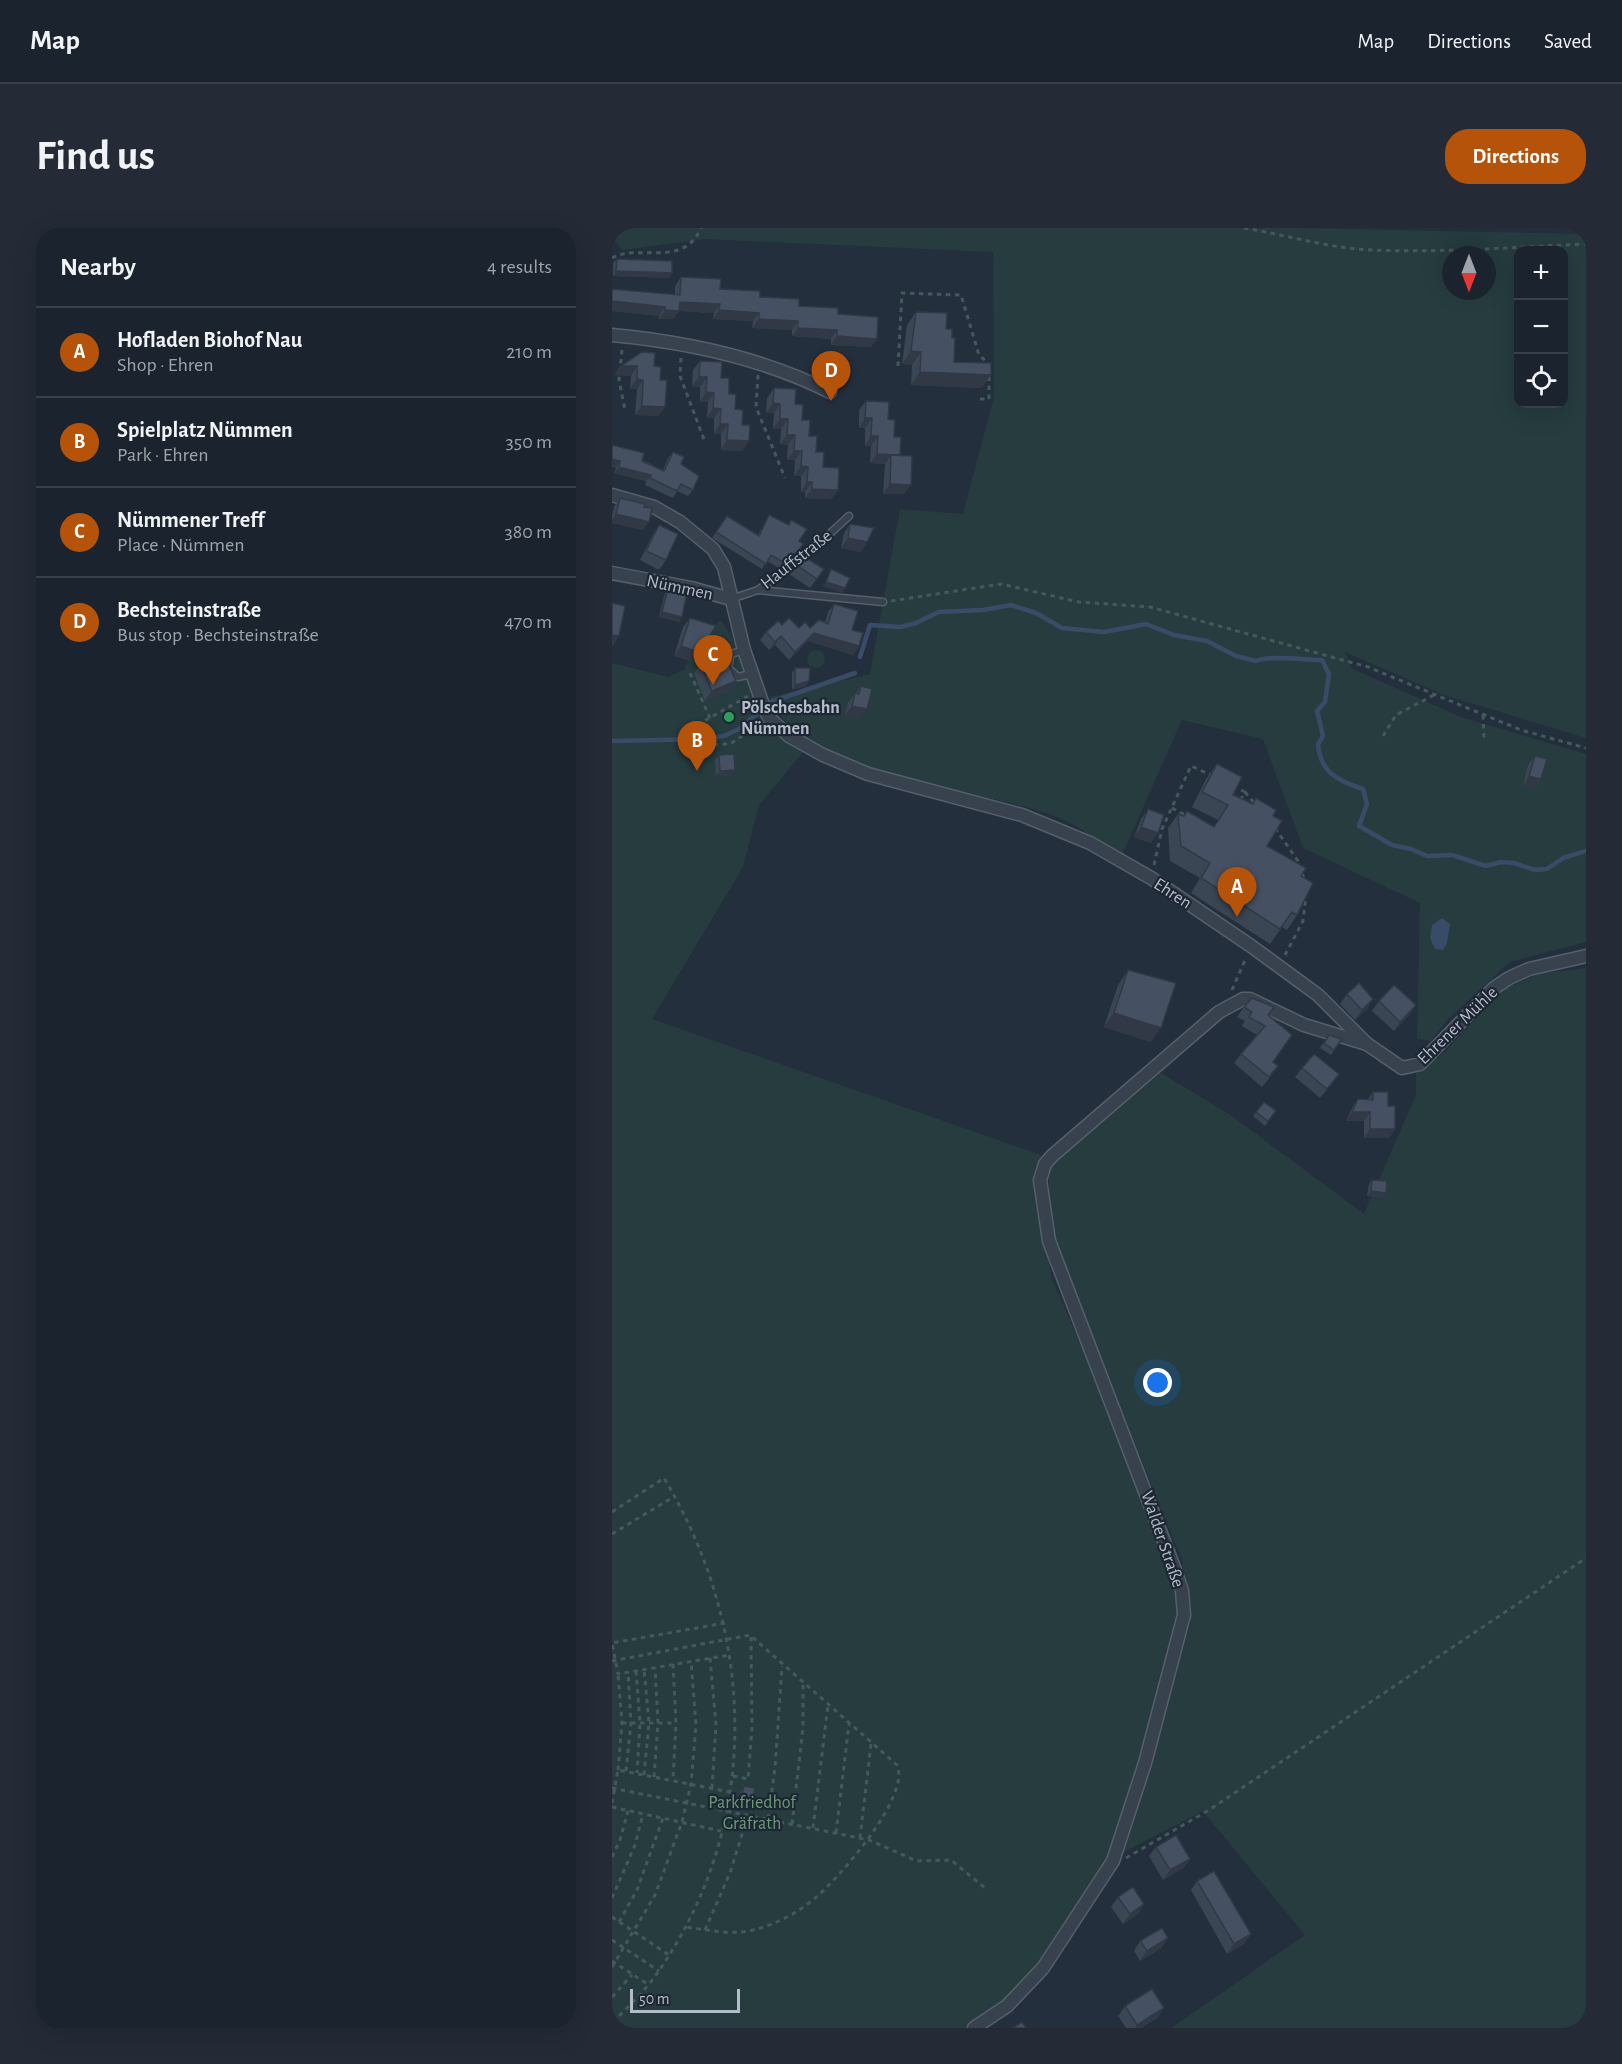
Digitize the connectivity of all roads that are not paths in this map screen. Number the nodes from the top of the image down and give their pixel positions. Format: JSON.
{"nodes":[{"id":1,"x":617,"y":335,"type":"edge"},
{"id":2,"x":830,"y":392,"type":"dead end"},
{"id":3,"x":612,"y":495,"type":"edge"},
{"id":4,"x":849,"y":516,"type":"dead end"},
{"id":5,"x":612,"y":573,"type":"edge"},
{"id":6,"x":758,"y":590,"type":"junction"},
{"id":7,"x":731,"y":599,"type":"junction"},
{"id":8,"x":883,"y":602,"type":"road end"},
{"id":9,"x":744,"y":650,"type":"junction"},
{"id":10,"x":751,"y":674,"type":"junction"},
{"id":11,"x":769,"y":716,"type":"joint"},
{"id":12,"x":1586,"y":956,"type":"edge"},
{"id":13,"x":1366,"y":1044,"type":"junction"},
{"id":14,"x":974,"y":2028,"type":"edge"}],
"edges":[{"from":1,"to":2,"type":"street"},
{"from":3,"to":7,"type":"street"},
{"from":4,"to":6,"type":"lane","name":"Hauffstraße"},
{"from":5,"to":7,"type":"street","name":"Nümmen"},
{"from":6,"to":7,"type":"lane","name":"Hauffstraße"},
{"from":6,"to":8,"type":"lane"},
{"from":7,"to":9,"type":"street","name":"Nümmen"},
{"from":9,"to":10,"type":"street","name":"Nümmen"},
{"from":9,"to":10,"type":"lane"},
{"from":10,"to":11,"type":"street","name":"Nümmen"},
{"from":11,"to":13,"type":"street","name":"Ehren"},
{"from":12,"to":13,"type":"street","name":"Ehrener Mühle"},
{"from":13,"to":14,"type":"street","name":"Walder Straße"}]}
